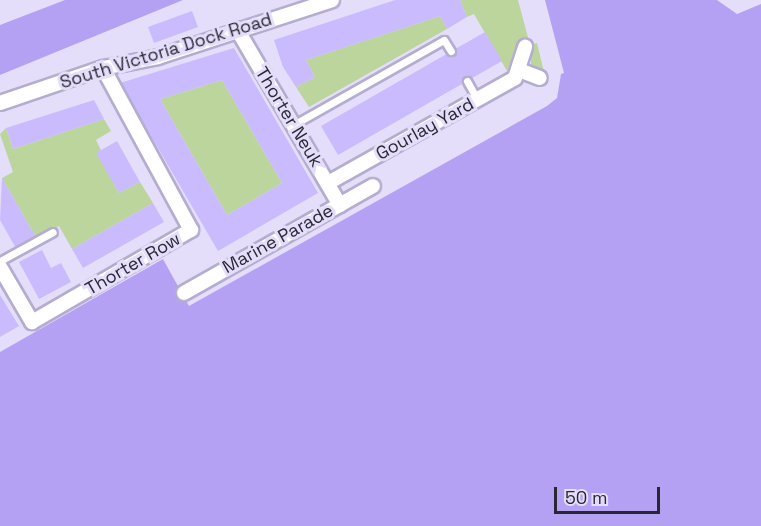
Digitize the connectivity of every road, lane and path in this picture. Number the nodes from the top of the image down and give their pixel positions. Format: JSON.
{"nodes":[{"id":1,"x":332,"y":0,"type":"edge"},
{"id":2,"x":237,"y":29,"type":"junction"},
{"id":3,"x":525,"y":47,"type":"dead end"},
{"id":4,"x":451,"y":51,"type":"dead end"},
{"id":5,"x":103,"y":68,"type":"junction"},
{"id":6,"x":519,"y":70,"type":"junction"},
{"id":7,"x":540,"y":78,"type":"dead end"},
{"id":8,"x":467,"y":81,"type":"dead end"},
{"id":9,"x":477,"y":99,"type":"junction"},
{"id":10,"x":0,"y":103,"type":"edge"},
{"id":11,"x":293,"y":125,"type":"junction"},
{"id":12,"x":328,"y":183,"type":"junction"},
{"id":13,"x":373,"y":186,"type":"dead end"},
{"id":14,"x":340,"y":205,"type":"junction"},
{"id":15,"x":53,"y":232,"type":"dead end"},
{"id":16,"x":0,"y":261,"type":"edge"},
{"id":17,"x":0,"y":267,"type":"edge"},
{"id":18,"x":4,"y":285,"type":"edge"},
{"id":19,"x":184,"y":293,"type":"dead end"}],
"edges":[{"from":1,"to":2,"type":"street","name":"South Victoria Dock Road"},
{"from":2,"to":5,"type":"street","name":"South Victoria Dock Road"},
{"from":2,"to":11,"type":"street","name":"Thorter Neuk"},
{"from":3,"to":6,"type":"street"},
{"from":4,"to":11,"type":"lane"},
{"from":5,"to":10,"type":"street","name":"South Victoria Dock Road"},
{"from":5,"to":18,"type":"street","name":"Thorter Row"},
{"from":6,"to":7,"type":"street"},
{"from":6,"to":9,"type":"street","name":"Gourlay Yard"},
{"from":8,"to":9,"type":"lane"},
{"from":9,"to":12,"type":"street","name":"Gourlay Yard"},
{"from":11,"to":12,"type":"street","name":"Thorter Neuk"},
{"from":12,"to":14,"type":"street","name":"Thorter Neuk"},
{"from":13,"to":14,"type":"street","name":"Marine Parade"},
{"from":14,"to":19,"type":"street","name":"Marine Parade"},
{"from":15,"to":16,"type":"lane"},
{"from":17,"to":18,"type":"street","name":"Thorter Row"}]}
